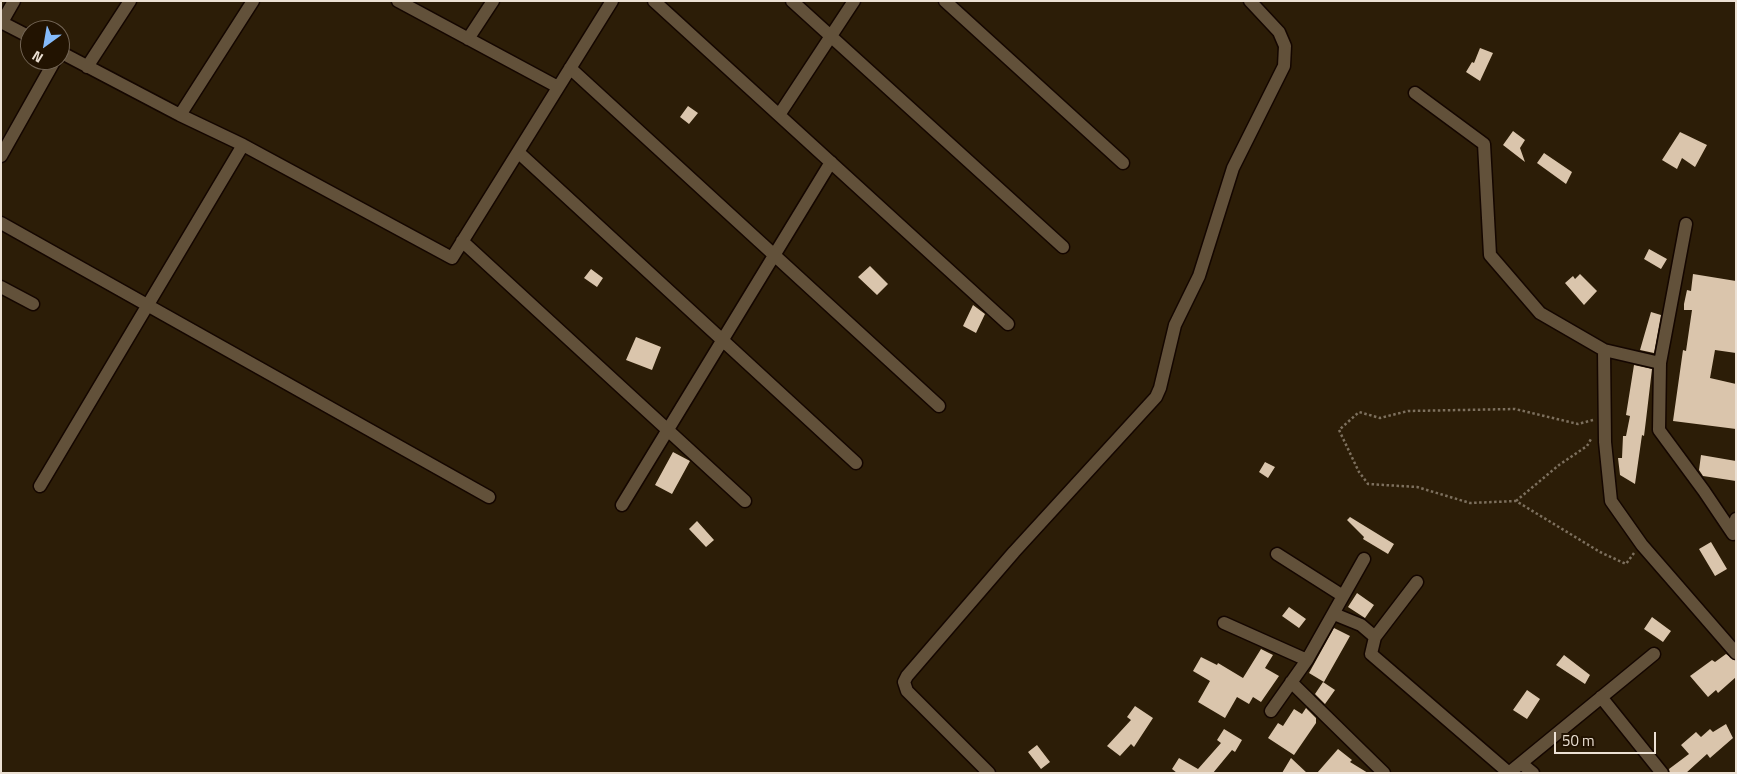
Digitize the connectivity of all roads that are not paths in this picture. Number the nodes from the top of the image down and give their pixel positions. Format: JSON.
{"nodes":[{"id":1,"x":14,"y":1,"type":"edge"},
{"id":2,"x":130,"y":1,"type":"edge"},
{"id":3,"x":253,"y":1,"type":"edge"},
{"id":4,"x":398,"y":1,"type":"edge"},
{"id":5,"x":493,"y":1,"type":"edge"},
{"id":6,"x":612,"y":1,"type":"edge"},
{"id":7,"x":654,"y":1,"type":"edge"},
{"id":8,"x":792,"y":1,"type":"edge"},
{"id":9,"x":854,"y":1,"type":"edge"},
{"id":10,"x":945,"y":1,"type":"edge"},
{"id":11,"x":1250,"y":1,"type":"edge"},
{"id":12,"x":1,"y":22,"type":"edge"},
{"id":13,"x":20,"y":32,"type":"edge"},
{"id":14,"x":831,"y":36,"type":"junction"},
{"id":15,"x":468,"y":39,"type":"junction"},
{"id":16,"x":70,"y":58,"type":"edge"},
{"id":17,"x":87,"y":67,"type":"junction"},
{"id":18,"x":570,"y":68,"type":"junction"},
{"id":19,"x":49,"y":70,"type":"edge"},
{"id":20,"x":558,"y":87,"type":"junction"},
{"id":21,"x":1415,"y":93,"type":"dead end"},
{"id":22,"x":180,"y":115,"type":"junction"},
{"id":23,"x":779,"y":115,"type":"junction"},
{"id":24,"x":244,"y":145,"type":"junction"},
{"id":25,"x":518,"y":152,"type":"junction"},
{"id":26,"x":1,"y":156,"type":"edge"},
{"id":27,"x":830,"y":162,"type":"junction"},
{"id":28,"x":1123,"y":163,"type":"dead end"},
{"id":29,"x":1,"y":223,"type":"edge"},
{"id":30,"x":1686,"y":224,"type":"dead end"},
{"id":31,"x":462,"y":241,"type":"junction"},
{"id":32,"x":1062,"y":247,"type":"dead end"},
{"id":33,"x":774,"y":254,"type":"junction"},
{"id":34,"x":1,"y":287,"type":"edge"},
{"id":35,"x":32,"y":304,"type":"dead end"},
{"id":36,"x":148,"y":305,"type":"junction"},
{"id":37,"x":1008,"y":324,"type":"dead end"},
{"id":38,"x":722,"y":340,"type":"junction"},
{"id":39,"x":1604,"y":350,"type":"junction"},
{"id":40,"x":1660,"y":363,"type":"junction"},
{"id":41,"x":939,"y":406,"type":"dead end"},
{"id":42,"x":668,"y":429,"type":"junction"},
{"id":43,"x":856,"y":463,"type":"dead end"},
{"id":44,"x":40,"y":486,"type":"dead end"},
{"id":45,"x":489,"y":497,"type":"dead end"},
{"id":46,"x":745,"y":501,"type":"dead end"},
{"id":47,"x":622,"y":505,"type":"dead end"},
{"id":48,"x":1736,"y":519,"type":"edge"},
{"id":49,"x":1734,"y":535,"type":"edge"},
{"id":50,"x":1277,"y":554,"type":"dead end"},
{"id":51,"x":1364,"y":559,"type":"dead end"},
{"id":52,"x":1417,"y":582,"type":"dead end"},
{"id":53,"x":1343,"y":596,"type":"junction"},
{"id":54,"x":1334,"y":614,"type":"junction"},
{"id":55,"x":1224,"y":623,"type":"dead end"},
{"id":56,"x":1375,"y":638,"type":"junction"},
{"id":57,"x":1736,"y":653,"type":"edge"},
{"id":58,"x":1654,"y":654,"type":"dead end"},
{"id":59,"x":1308,"y":660,"type":"junction"},
{"id":60,"x":1291,"y":682,"type":"junction"},
{"id":61,"x":1602,"y":697,"type":"junction"},
{"id":62,"x":1271,"y":711,"type":"dead end"},
{"id":63,"x":1522,"y":763,"type":"junction"},
{"id":64,"x":989,"y":773,"type":"edge"},
{"id":65,"x":1384,"y":773,"type":"edge"},
{"id":66,"x":1509,"y":773,"type":"edge"},
{"id":67,"x":1533,"y":773,"type":"edge"},
{"id":68,"x":1662,"y":773,"type":"edge"}],
"edges":[{"from":1,"to":12,"type":"street"},
{"from":2,"to":17,"type":"street"},
{"from":3,"to":22,"type":"street"},
{"from":4,"to":15,"type":"street"},
{"from":5,"to":15,"type":"street"},
{"from":6,"to":18,"type":"street"},
{"from":7,"to":23,"type":"street"},
{"from":8,"to":14,"type":"street"},
{"from":9,"to":14,"type":"street"},
{"from":10,"to":28,"type":"street"},
{"from":11,"to":64,"type":"street"},
{"from":12,"to":13,"type":"street"},
{"from":14,"to":23,"type":"street"},
{"from":14,"to":32,"type":"street"},
{"from":15,"to":20,"type":"street"},
{"from":16,"to":17,"type":"street"},
{"from":17,"to":22,"type":"street"},
{"from":18,"to":20,"type":"street"},
{"from":18,"to":33,"type":"street"},
{"from":19,"to":26,"type":"street"},
{"from":20,"to":25,"type":"street"},
{"from":21,"to":39,"type":"street"},
{"from":22,"to":24,"type":"street"},
{"from":23,"to":27,"type":"street"},
{"from":24,"to":31,"type":"street"},
{"from":24,"to":36,"type":"street"},
{"from":25,"to":31,"type":"street"},
{"from":25,"to":38,"type":"street"},
{"from":27,"to":33,"type":"street"},
{"from":27,"to":37,"type":"street"},
{"from":29,"to":36,"type":"street"},
{"from":30,"to":40,"type":"street"},
{"from":31,"to":42,"type":"street"},
{"from":33,"to":38,"type":"street"},
{"from":33,"to":41,"type":"street"},
{"from":34,"to":35,"type":"street"},
{"from":36,"to":44,"type":"street"},
{"from":36,"to":45,"type":"street"},
{"from":38,"to":42,"type":"street"},
{"from":38,"to":43,"type":"street"},
{"from":39,"to":40,"type":"street"},
{"from":39,"to":57,"type":"street"},
{"from":40,"to":49,"type":"street"},
{"from":42,"to":46,"type":"street"},
{"from":42,"to":47,"type":"street"},
{"from":48,"to":49,"type":"street"},
{"from":50,"to":53,"type":"street"},
{"from":51,"to":53,"type":"street"},
{"from":52,"to":56,"type":"street"},
{"from":53,"to":54,"type":"street"},
{"from":54,"to":56,"type":"street"},
{"from":54,"to":59,"type":"street"},
{"from":55,"to":59,"type":"street"},
{"from":56,"to":66,"type":"street"},
{"from":58,"to":61,"type":"street"},
{"from":59,"to":60,"type":"street"},
{"from":60,"to":62,"type":"street"},
{"from":60,"to":65,"type":"street"},
{"from":61,"to":63,"type":"street"},
{"from":61,"to":68,"type":"street"},
{"from":63,"to":66,"type":"street"},
{"from":63,"to":67,"type":"street"}]}
